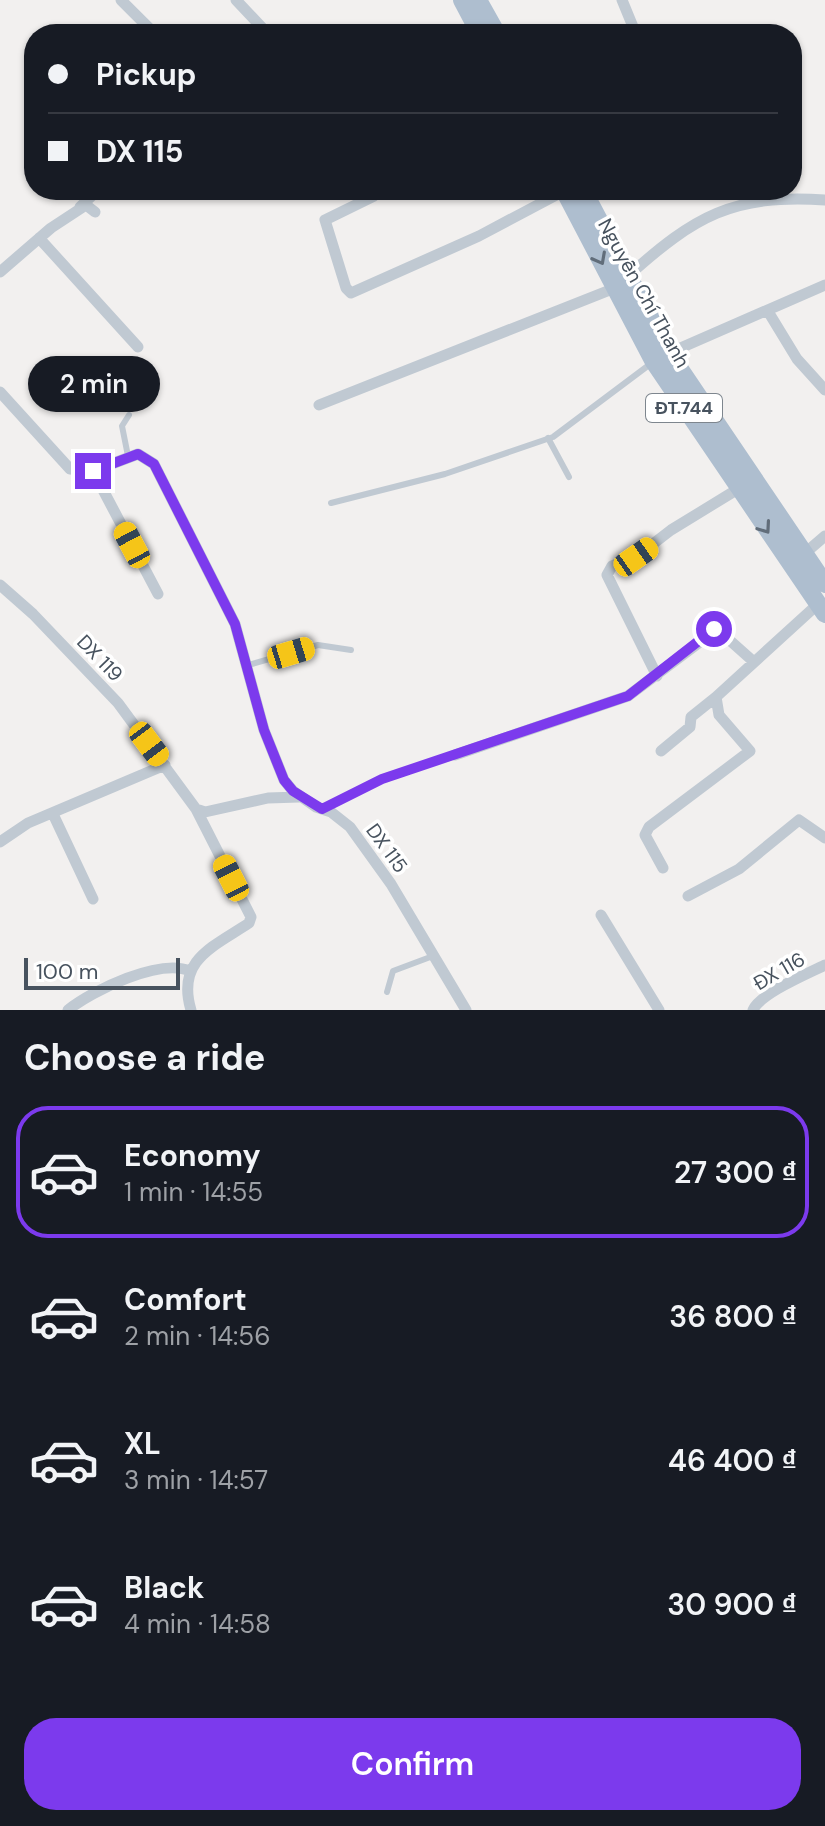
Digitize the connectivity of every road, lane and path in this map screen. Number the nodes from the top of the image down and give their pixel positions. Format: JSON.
{"nodes":[{"id":1,"x":121,"y":0,"type":"edge"},
{"id":2,"x":236,"y":0,"type":"edge"},
{"id":3,"x":462,"y":0,"type":"edge"},
{"id":4,"x":478,"y":0,"type":"edge"},
{"id":5,"x":622,"y":0,"type":"edge"},
{"id":6,"x":145,"y":24,"type":"edge"},
{"id":7,"x":259,"y":24,"type":"edge"},
{"id":8,"x":475,"y":24,"type":"edge"},
{"id":9,"x":491,"y":24,"type":"edge"},
{"id":10,"x":632,"y":24,"type":"edge"},
{"id":11,"x":802,"y":198,"type":"edge"},
{"id":12,"x":87,"y":200,"type":"edge"},
{"id":13,"x":366,"y":200,"type":"edge"},
{"id":14,"x":546,"y":200,"type":"edge"},
{"id":15,"x":570,"y":200,"type":"edge"},
{"id":16,"x":587,"y":200,"type":"edge"},
{"id":17,"x":744,"y":200,"type":"edge"},
{"id":18,"x":781,"y":200,"type":"edge"},
{"id":19,"x":825,"y":200,"type":"edge"},
{"id":20,"x":745,"y":205,"type":"junction"},
{"id":21,"x":80,"y":207,"type":"junction"},
{"id":22,"x":95,"y":212,"type":"dead end"},
{"id":23,"x":39,"y":238,"type":"junction"},
{"id":24,"x":0,"y":272,"type":"edge"},
{"id":25,"x":622,"y":282,"type":"junction"},
{"id":26,"x":825,"y":285,"type":"edge"},
{"id":27,"x":769,"y":313,"type":"junction"},
{"id":28,"x":138,"y":347,"type":"dead end"},
{"id":29,"x":661,"y":358,"type":"junction"},
{"id":30,"x":825,"y":390,"type":"edge"},
{"id":31,"x":0,"y":392,"type":"edge"},
{"id":32,"x":319,"y":405,"type":"dead end"},
{"id":33,"x":129,"y":415,"type":"dead end"},
{"id":34,"x":548,"y":438,"type":"junction"},
{"id":35,"x":128,"y":456,"type":"junction"},
{"id":36,"x":93,"y":471,"type":"junction"},
{"id":37,"x":569,"y":477,"type":"dead end"},
{"id":38,"x":738,"y":489,"type":"junction"},
{"id":39,"x":331,"y":503,"type":"dead end"},
{"id":40,"x":825,"y":536,"type":"edge"},
{"id":41,"x":804,"y":554,"type":"junction"},
{"id":42,"x":825,"y":584,"type":"edge"},
{"id":43,"x":0,"y":585,"type":"edge"},
{"id":44,"x":158,"y":594,"type":"dead end"},
{"id":45,"x":822,"y":609,"type":"edge"},
{"id":46,"x":351,"y":650,"type":"dead end"},
{"id":47,"x":754,"y":662,"type":"junction"},
{"id":48,"x":245,"y":666,"type":"junction"},
{"id":49,"x":657,"y":676,"type":"junction"},
{"id":50,"x":716,"y":697,"type":"junction"},
{"id":51,"x":661,"y":751,"type":"dead end"},
{"id":52,"x":455,"y":755,"type":"joint"},
{"id":53,"x":165,"y":765,"type":"junction"},
{"id":54,"x":301,"y":797,"type":"junction"},
{"id":55,"x":196,"y":809,"type":"junction"},
{"id":56,"x":322,"y":809,"type":"junction"},
{"id":57,"x":53,"y":814,"type":"junction"},
{"id":58,"x":825,"y":838,"type":"edge"},
{"id":59,"x":0,"y":842,"type":"edge"},
{"id":60,"x":663,"y":868,"type":"dead end"},
{"id":61,"x":688,"y":896,"type":"dead end"},
{"id":62,"x":93,"y":899,"type":"dead end"},
{"id":63,"x":601,"y":915,"type":"dead end"},
{"id":64,"x":433,"y":956,"type":"junction"},
{"id":65,"x":825,"y":965,"type":"edge"},
{"id":66,"x":190,"y":971,"type":"junction"},
{"id":67,"x":387,"y":992,"type":"dead end"},
{"id":68,"x":68,"y":1010,"type":"edge"},
{"id":69,"x":191,"y":1010,"type":"edge"},
{"id":70,"x":466,"y":1010,"type":"edge"},
{"id":71,"x":659,"y":1010,"type":"edge"},
{"id":72,"x":753,"y":1010,"type":"edge"}],
"edges":[{"from":1,"to":6,"type":"street"},
{"from":2,"to":7,"type":"street"},
{"from":3,"to":8,"type":"main road"},
{"from":4,"to":9,"type":"main road"},
{"from":5,"to":10,"type":"street"},
{"from":11,"to":19,"type":"street"},
{"from":12,"to":21,"type":"street"},
{"from":13,"to":14,"type":"street"},
{"from":15,"to":25,"type":"main road","name":"Nguyễn Chí Thanh","number":"ĐT.744","one_way":true},
{"from":16,"to":25,"type":"main road","name":"Nguyễn Chí Thanh","number":"ĐT.744"},
{"from":17,"to":20,"type":"lane"},
{"from":18,"to":20,"type":"street"},
{"from":20,"to":25,"type":"street"},
{"from":21,"to":22,"type":"street"},
{"from":21,"to":23,"type":"street"},
{"from":23,"to":24,"type":"street"},
{"from":23,"to":28,"type":"street"},
{"from":25,"to":29,"type":"main road","name":"Nguyễn Chí Thanh","number":"ĐT.744"},
{"from":25,"to":32,"type":"street"},
{"from":26,"to":27,"type":"street"},
{"from":27,"to":29,"type":"street"},
{"from":27,"to":30,"type":"street"},
{"from":29,"to":34,"type":"lane"},
{"from":29,"to":38,"type":"main road","name":"Nguyễn Chí Thanh","number":"ĐT.744"},
{"from":29,"to":41,"type":"main road","name":"Nguyễn Chí Thanh","number":"ĐT.744"},
{"from":31,"to":36,"type":"street"},
{"from":33,"to":35,"type":"lane"},
{"from":34,"to":37,"type":"lane"},
{"from":34,"to":39,"type":"lane"},
{"from":35,"to":36,"type":"street"},
{"from":35,"to":48,"type":"street","name":"DX 115"},
{"from":36,"to":44,"type":"street"},
{"from":38,"to":45,"type":"main road","name":"Nguyễn Chí Thanh","number":"ĐT.744","one_way":true},
{"from":38,"to":49,"type":"street"},
{"from":40,"to":41,"type":"street"},
{"from":41,"to":42,"type":"main road","name":"Nguyễn Chí Thanh","number":"ĐT.744"},
{"from":43,"to":53,"type":"street","name":"DX 119"},
{"from":45,"to":47,"type":"street"},
{"from":46,"to":48,"type":"lane"},
{"from":47,"to":49,"type":"street"},
{"from":47,"to":50,"type":"street"},
{"from":48,"to":54,"type":"street","name":"DX 115"},
{"from":49,"to":52,"type":"street"},
{"from":50,"to":51,"type":"street"},
{"from":50,"to":60,"type":"street"},
{"from":52,"to":56,"type":"lane"},
{"from":53,"to":55,"type":"street","name":"DX 119"},
{"from":53,"to":57,"type":"street"},
{"from":54,"to":55,"type":"street"},
{"from":54,"to":56,"type":"street","name":"DX 115"},
{"from":55,"to":66,"type":"street","name":"DX 119"},
{"from":56,"to":64,"type":"street","name":"DX 115"},
{"from":57,"to":59,"type":"street"},
{"from":57,"to":62,"type":"street"},
{"from":58,"to":61,"type":"street"},
{"from":63,"to":71,"type":"street"},
{"from":64,"to":67,"type":"lane"},
{"from":64,"to":70,"type":"street","name":"DX 115"},
{"from":65,"to":72,"type":"street","name":"ĐX 116"},
{"from":66,"to":68,"type":"street"},
{"from":66,"to":69,"type":"street"}]}
